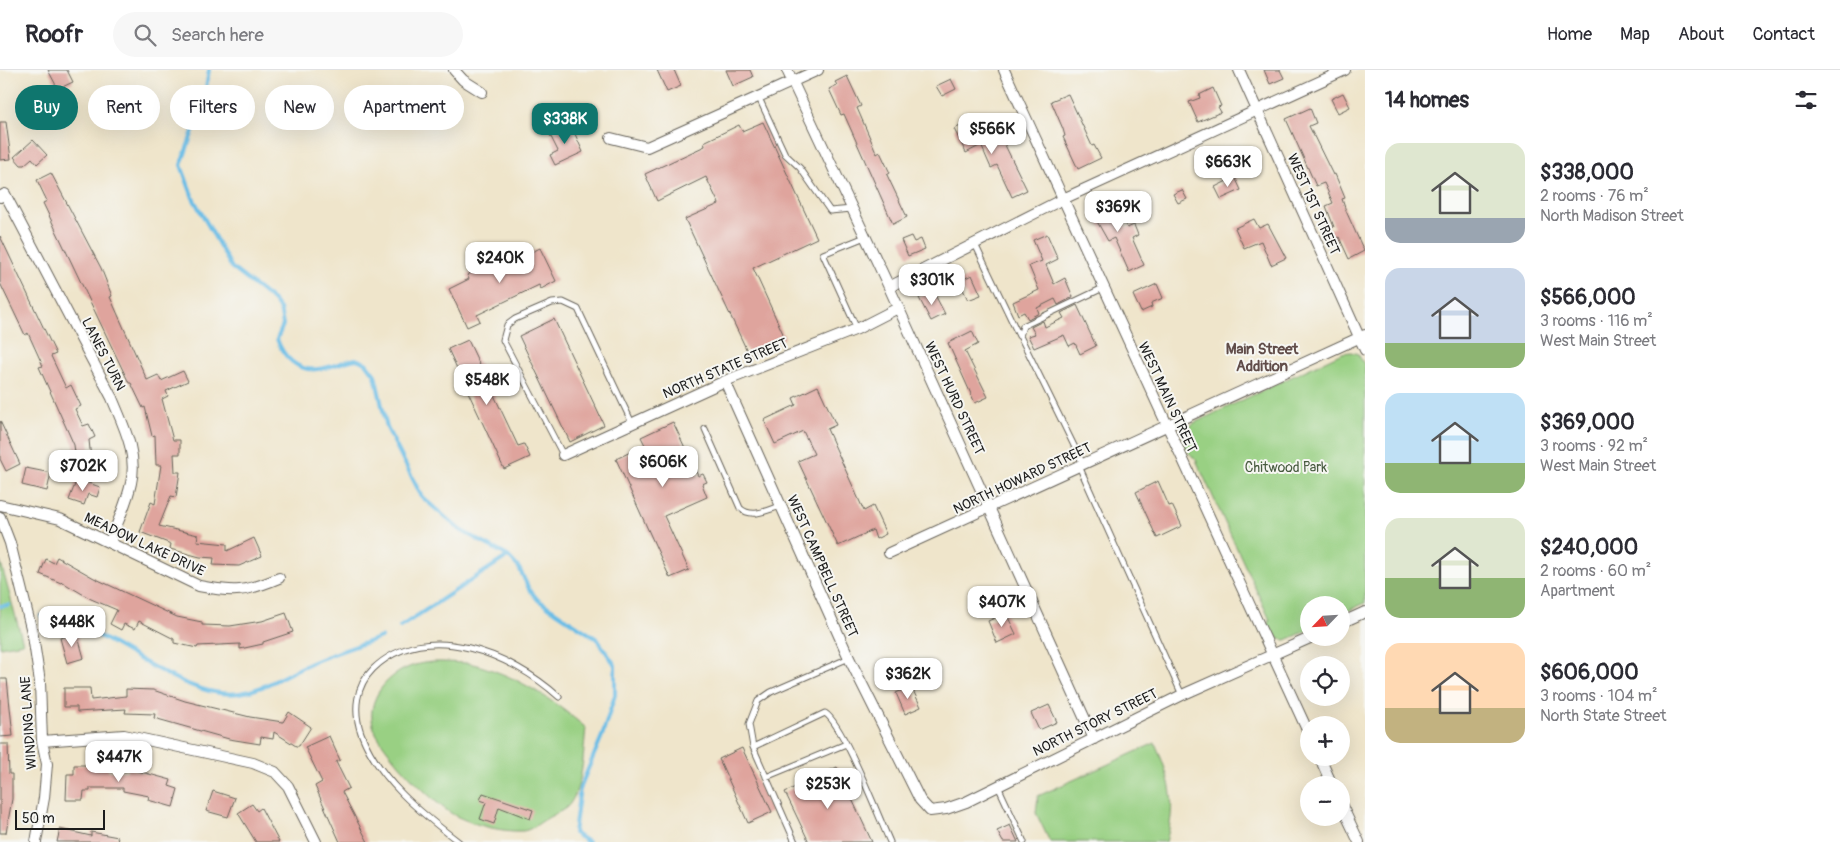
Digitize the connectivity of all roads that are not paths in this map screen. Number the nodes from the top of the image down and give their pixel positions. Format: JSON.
{"nodes":[{"id":1,"x":454,"y":70,"type":"edge"},
{"id":2,"x":787,"y":70,"type":"edge"},
{"id":3,"x":818,"y":70,"type":"edge"},
{"id":4,"x":1004,"y":70,"type":"edge"},
{"id":5,"x":1239,"y":70,"type":"edge"},
{"id":6,"x":1344,"y":70,"type":"edge"},
{"id":7,"x":792,"y":82,"type":"junction"},
{"id":8,"x":482,"y":92,"type":"dead end"},
{"id":9,"x":759,"y":98,"type":"junction"},
{"id":10,"x":1256,"y":109,"type":"junction"},
{"id":11,"x":611,"y":138,"type":"dead end"},
{"id":12,"x":0,"y":196,"type":"edge"},
{"id":13,"x":1063,"y":199,"type":"junction"},
{"id":14,"x":852,"y":209,"type":"junction"},
{"id":15,"x":865,"y":236,"type":"junction"},
{"id":16,"x":974,"y":242,"type":"junction"},
{"id":17,"x":889,"y":287,"type":"junction"},
{"id":18,"x":1103,"y":288,"type":"junction"},
{"id":19,"x":898,"y":308,"type":"junction"},
{"id":20,"x":856,"y":328,"type":"junction"},
{"id":21,"x":1020,"y":336,"type":"junction"},
{"id":22,"x":1362,"y":336,"type":"edge"},
{"id":23,"x":1365,"y":350,"type":"edge"},
{"id":24,"x":725,"y":381,"type":"junction"},
{"id":25,"x":632,"y":423,"type":"junction"},
{"id":26,"x":1166,"y":426,"type":"junction"},
{"id":27,"x":705,"y":429,"type":"dead end"},
{"id":28,"x":563,"y":455,"type":"joint"},
{"id":29,"x":1081,"y":466,"type":"junction"},
{"id":30,"x":0,"y":505,"type":"edge"},
{"id":31,"x":781,"y":506,"type":"junction"},
{"id":32,"x":991,"y":508,"type":"junction"},
{"id":33,"x":0,"y":517,"type":"edge"},
{"id":34,"x":110,"y":542,"type":"junction"},
{"id":35,"x":889,"y":553,"type":"dead end"},
{"id":36,"x":279,"y":578,"type":"dead end"},
{"id":37,"x":1365,"y":612,"type":"edge"},
{"id":38,"x":1350,"y":619,"type":"edge"},
{"id":39,"x":1300,"y":642,"type":"edge"},
{"id":40,"x":1272,"y":655,"type":"junction"},
{"id":41,"x":849,"y":658,"type":"junction"},
{"id":42,"x":1182,"y":695,"type":"junction"},
{"id":43,"x":558,"y":697,"type":"dead end"},
{"id":44,"x":1301,"y":716,"type":"edge"},
{"id":45,"x":1094,"y":738,"type":"junction"},
{"id":46,"x":42,"y":741,"type":"junction"},
{"id":47,"x":846,"y":744,"type":"junction"},
{"id":48,"x":753,"y":747,"type":"junction"},
{"id":49,"x":766,"y":777,"type":"junction"},
{"id":50,"x":998,"y":786,"type":"junction"},
{"id":51,"x":930,"y":811,"type":"joint"},
{"id":52,"x":1350,"y":823,"type":"edge"},
{"id":53,"x":36,"y":842,"type":"edge"},
{"id":54,"x":316,"y":842,"type":"edge"},
{"id":55,"x":459,"y":842,"type":"edge"},
{"id":56,"x":795,"y":842,"type":"edge"},
{"id":57,"x":890,"y":842,"type":"edge"},
{"id":58,"x":1024,"y":842,"type":"edge"},
{"id":59,"x":1359,"y":842,"type":"edge"}],
"edges":[{"from":1,"to":8,"type":"street"},
{"from":2,"to":7,"type":"street","name":"WEST HURD STREET"},
{"from":3,"to":7,"type":"street"},
{"from":4,"to":13,"type":"street","name":"WEST MAIN STREET"},
{"from":5,"to":10,"type":"street","name":"WEST 1ST STREET"},
{"from":6,"to":10,"type":"street"},
{"from":7,"to":9,"type":"street"},
{"from":7,"to":14,"type":"street","name":"WEST HURD STREET"},
{"from":9,"to":11,"type":"street"},
{"from":9,"to":14,"type":"lane"},
{"from":10,"to":13,"type":"street"},
{"from":10,"to":22,"type":"street","name":"WEST 1ST STREET"},
{"from":12,"to":34,"type":"street","name":"LANES TURN"},
{"from":13,"to":16,"type":"street"},
{"from":13,"to":18,"type":"street","name":"WEST MAIN STREET"},
{"from":14,"to":15,"type":"street","name":"WEST HURD STREET"},
{"from":15,"to":17,"type":"street","name":"WEST HURD STREET"},
{"from":15,"to":20,"type":"lane"},
{"from":16,"to":17,"type":"street"},
{"from":16,"to":21,"type":"lane"},
{"from":17,"to":19,"type":"street","name":"WEST HURD STREET"},
{"from":18,"to":21,"type":"lane"},
{"from":18,"to":26,"type":"street","name":"WEST MAIN STREET"},
{"from":19,"to":20,"type":"street","name":"NORTH STATE STREET"},
{"from":19,"to":32,"type":"street","name":"WEST HURD STREET"},
{"from":20,"to":24,"type":"street","name":"NORTH STATE STREET"},
{"from":21,"to":29,"type":"lane"},
{"from":22,"to":23,"type":"street","name":"WEST 1ST STREET"},
{"from":22,"to":26,"type":"street","name":"NORTH HOWARD STREET"},
{"from":24,"to":25,"type":"street","name":"NORTH STATE STREET"},
{"from":24,"to":31,"type":"street","name":"WEST CAMPBELL STREET"},
{"from":25,"to":28,"type":"street","name":"NORTH STATE STREET"},
{"from":25,"to":28,"type":"lane"},
{"from":26,"to":29,"type":"street","name":"NORTH HOWARD STREET"},
{"from":26,"to":40,"type":"street","name":"WEST MAIN STREET"},
{"from":27,"to":31,"type":"lane"},
{"from":29,"to":32,"type":"street","name":"NORTH HOWARD STREET"},
{"from":29,"to":42,"type":"lane"},
{"from":30,"to":34,"type":"street","name":"MEADOW LAKE DRIVE"},
{"from":31,"to":41,"type":"street","name":"WEST CAMPBELL STREET"},
{"from":32,"to":35,"type":"street","name":"NORTH HOWARD STREET"},
{"from":32,"to":45,"type":"street","name":"WEST HURD STREET"},
{"from":33,"to":46,"type":"street","name":"WINDING LANE"},
{"from":34,"to":36,"type":"street","name":"MEADOW LAKE DRIVE"},
{"from":37,"to":38,"type":"street"},
{"from":39,"to":40,"type":"street","name":"NORTH STORY STREET"},
{"from":40,"to":42,"type":"street","name":"NORTH STORY STREET"},
{"from":40,"to":44,"type":"street","name":"WEST MAIN STREET"},
{"from":41,"to":48,"type":"lane"},
{"from":41,"to":51,"type":"street","name":"WEST CAMPBELL STREET"},
{"from":42,"to":45,"type":"street","name":"NORTH STORY STREET"},
{"from":43,"to":55,"type":"lane"},
{"from":45,"to":50,"type":"street","name":"NORTH STORY STREET"},
{"from":46,"to":53,"type":"street","name":"WINDING LANE"},
{"from":46,"to":54,"type":"street"},
{"from":47,"to":48,"type":"lane"},
{"from":47,"to":49,"type":"lane"},
{"from":47,"to":57,"type":"lane"},
{"from":48,"to":49,"type":"lane"},
{"from":49,"to":56,"type":"lane"},
{"from":50,"to":51,"type":"street","name":"NORTH STORY STREET"},
{"from":50,"to":58,"type":"lane"},
{"from":52,"to":59,"type":"street"}]}
